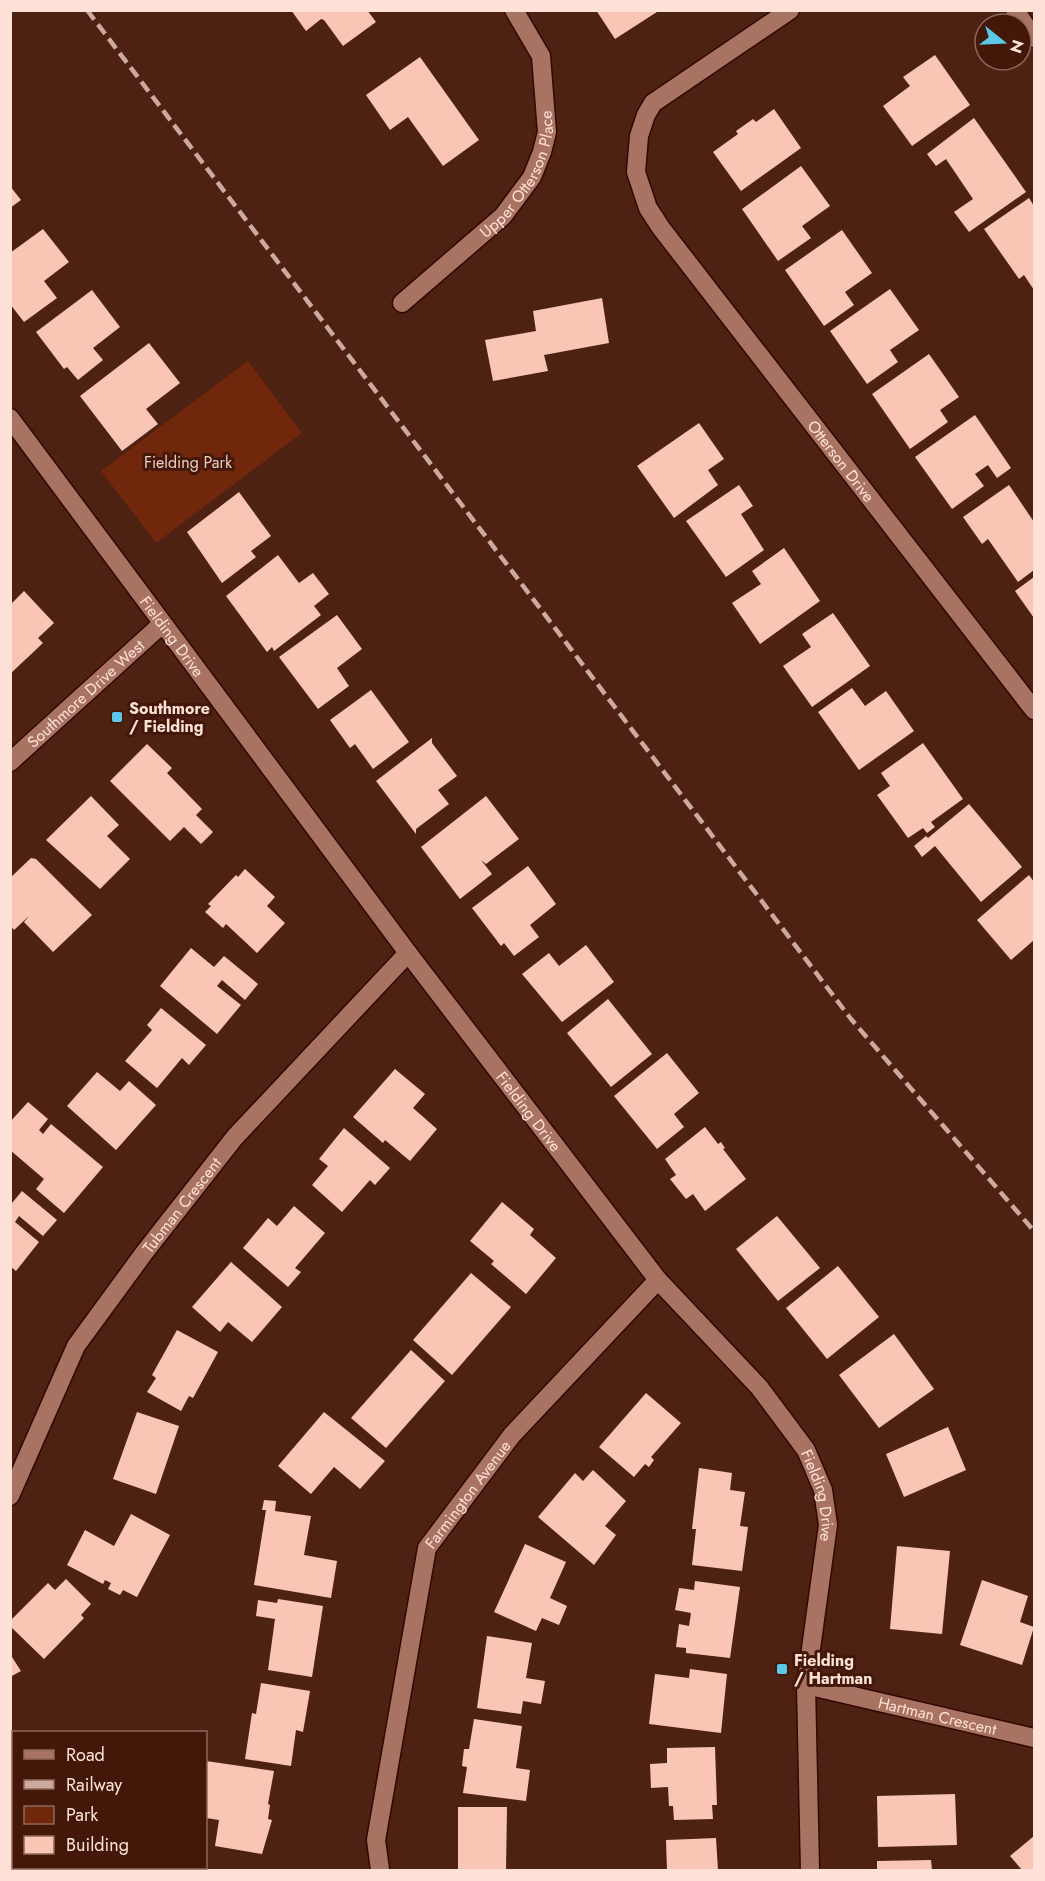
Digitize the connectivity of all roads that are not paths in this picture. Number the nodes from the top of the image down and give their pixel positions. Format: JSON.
{"nodes":[{"id":1,"x":514,"y":10,"type":"edge"},
{"id":2,"x":790,"y":10,"type":"edge"},
{"id":3,"x":1015,"y":10,"type":"edge"},
{"id":4,"x":1035,"y":38,"type":"edge"},
{"id":5,"x":402,"y":303,"type":"dead end"},
{"id":6,"x":10,"y":418,"type":"edge"},
{"id":7,"x":162,"y":624,"type":"junction"},
{"id":8,"x":1035,"y":710,"type":"edge"},
{"id":9,"x":10,"y":762,"type":"edge"},
{"id":10,"x":408,"y":953,"type":"junction"},
{"id":11,"x":658,"y":1280,"type":"junction"},
{"id":12,"x":10,"y":1496,"type":"edge"},
{"id":13,"x":807,"y":1685,"type":"junction"},
{"id":14,"x":1035,"y":1738,"type":"edge"},
{"id":15,"x":380,"y":1870,"type":"edge"},
{"id":16,"x":810,"y":1870,"type":"edge"}],
"edges":[{"from":1,"to":5,"type":"street","name":"Upper Otterson Place"},
{"from":2,"to":8,"type":"street","name":"Otterson Drive"},
{"from":3,"to":4,"type":"street"},
{"from":6,"to":7,"type":"street","name":"Fielding Drive"},
{"from":7,"to":9,"type":"street","name":"Southmore Drive West"},
{"from":7,"to":10,"type":"street","name":"Fielding Drive"},
{"from":10,"to":11,"type":"street","name":"Fielding Drive"},
{"from":10,"to":12,"type":"street","name":"Tubman Crescent"},
{"from":11,"to":13,"type":"street","name":"Fielding Drive"},
{"from":11,"to":15,"type":"street","name":"Farmington Avenue"},
{"from":13,"to":14,"type":"street","name":"Hartman Crescent"},
{"from":13,"to":16,"type":"street","name":"Fielding Drive"}]}
